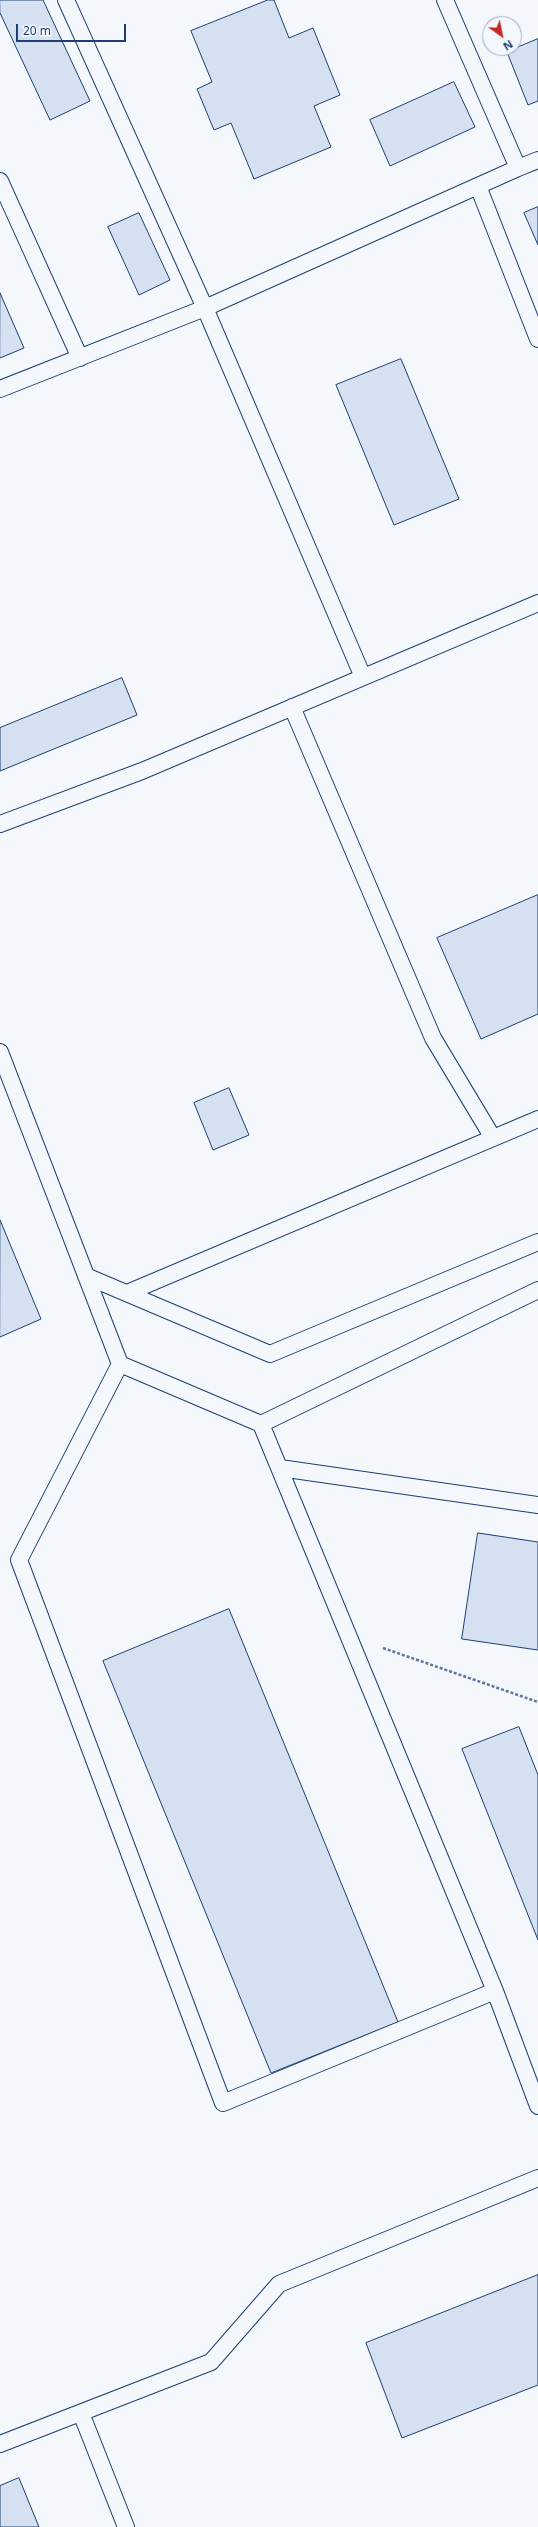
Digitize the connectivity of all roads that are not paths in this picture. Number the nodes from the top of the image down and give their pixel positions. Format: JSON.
{"nodes":[{"id":1,"x":66,"y":0,"type":"edge"},
{"id":2,"x":445,"y":0,"type":"edge"},
{"id":3,"x":538,"y":160,"type":"edge"},
{"id":4,"x":518,"y":168,"type":"junction"},
{"id":5,"x":0,"y":181,"type":"edge"},
{"id":6,"x":478,"y":186,"type":"junction"},
{"id":7,"x":205,"y":308,"type":"junction"},
{"id":8,"x":538,"y":339,"type":"edge"},
{"id":9,"x":80,"y":358,"type":"junction"},
{"id":10,"x":0,"y":388,"type":"edge"},
{"id":11,"x":538,"y":603,"type":"edge"},
{"id":12,"x":363,"y":677,"type":"junction"},
{"id":13,"x":292,"y":707,"type":"junction"},
{"id":14,"x":0,"y":824,"type":"edge"},
{"id":15,"x":0,"y":1052,"type":"edge"},
{"id":16,"x":538,"y":1119,"type":"edge"},
{"id":17,"x":493,"y":1138,"type":"junction"},
{"id":18,"x":538,"y":1242,"type":"edge"},
{"id":19,"x":86,"y":1276,"type":"junction"},
{"id":20,"x":538,"y":1290,"type":"edge"},
{"id":21,"x":127,"y":1293,"type":"junction"},
{"id":22,"x":120,"y":1364,"type":"junction"},
{"id":23,"x":261,"y":1424,"type":"junction"},
{"id":24,"x":280,"y":1468,"type":"junction"},
{"id":25,"x":538,"y":1505,"type":"edge"},
{"id":26,"x":495,"y":1991,"type":"junction"},
{"id":27,"x":538,"y":2106,"type":"edge"},
{"id":28,"x":538,"y":2178,"type":"edge"},
{"id":29,"x":81,"y":2413,"type":"junction"},
{"id":30,"x":0,"y":2444,"type":"edge"},
{"id":31,"x":126,"y":2527,"type":"edge"}],
"edges":[{"from":1,"to":7,"type":"lane"},
{"from":2,"to":4,"type":"lane"},
{"from":3,"to":4,"type":"lane"},
{"from":4,"to":6,"type":"lane"},
{"from":5,"to":9,"type":"lane"},
{"from":6,"to":7,"type":"lane"},
{"from":6,"to":8,"type":"lane"},
{"from":7,"to":9,"type":"lane"},
{"from":7,"to":12,"type":"lane"},
{"from":9,"to":10,"type":"lane"},
{"from":11,"to":12,"type":"lane"},
{"from":12,"to":13,"type":"lane"},
{"from":13,"to":14,"type":"lane"},
{"from":13,"to":17,"type":"lane"},
{"from":15,"to":19,"type":"lane"},
{"from":16,"to":17,"type":"lane"},
{"from":17,"to":21,"type":"lane"},
{"from":18,"to":21,"type":"lane"},
{"from":19,"to":21,"type":"lane"},
{"from":19,"to":22,"type":"lane"},
{"from":20,"to":23,"type":"lane"},
{"from":22,"to":23,"type":"lane"},
{"from":22,"to":26,"type":"lane"},
{"from":23,"to":24,"type":"lane"},
{"from":24,"to":25,"type":"lane"},
{"from":24,"to":26,"type":"lane"},
{"from":26,"to":27,"type":"lane"},
{"from":28,"to":29,"type":"lane"},
{"from":29,"to":30,"type":"lane"},
{"from":29,"to":31,"type":"lane"}]}
